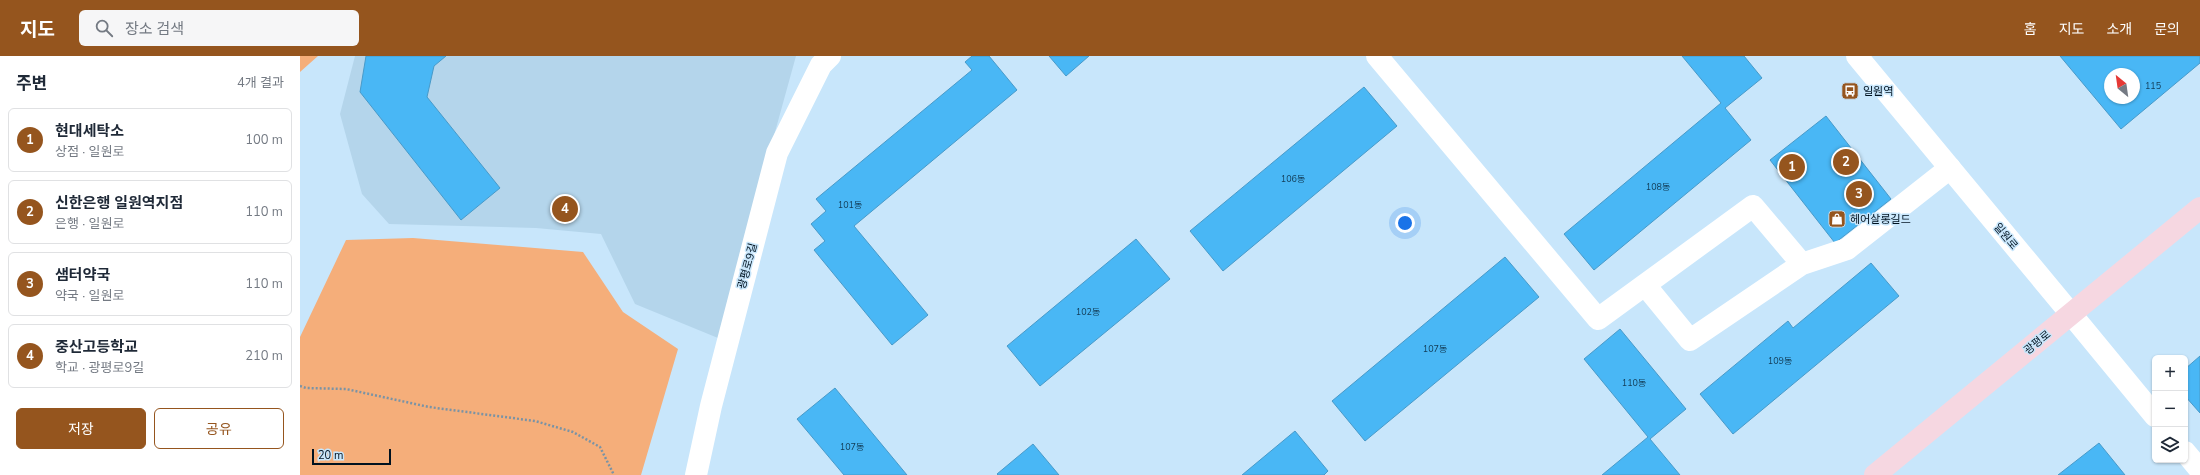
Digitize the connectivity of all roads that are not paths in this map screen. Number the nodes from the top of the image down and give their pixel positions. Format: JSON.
{"nodes":[{"id":1,"x":1377,"y":56,"type":"edge"},
{"id":2,"x":1857,"y":56,"type":"edge"},
{"id":3,"x":825,"y":60,"type":"edge"},
{"id":4,"x":1950,"y":168,"type":"junction"},
{"id":5,"x":2200,"y":208,"type":"edge"},
{"id":6,"x":1802,"y":264,"type":"junction"},
{"id":7,"x":1645,"y":285,"type":"junction"},
{"id":8,"x":2071,"y":314,"type":"junction"},
{"id":9,"x":2152,"y":412,"type":"edge"},
{"id":10,"x":2188,"y":456,"type":"edge"},
{"id":11,"x":2200,"y":470,"type":"edge"},
{"id":12,"x":696,"y":475,"type":"edge"},
{"id":13,"x":1874,"y":475,"type":"edge"}],
"edges":[{"from":1,"to":7,"type":"street"},
{"from":2,"to":4,"type":"street","name":"일원로"},
{"from":3,"to":12,"type":"street","name":"광평로9길"},
{"from":4,"to":6,"type":"street"},
{"from":4,"to":8,"type":"street","name":"일원로"},
{"from":5,"to":8,"type":"main road","name":"광평로"},
{"from":6,"to":7,"type":"street"},
{"from":6,"to":7,"type":"street"},
{"from":8,"to":9,"type":"street","name":"일원로"},
{"from":8,"to":13,"type":"main road","name":"광평로"},
{"from":10,"to":11,"type":"street"}]}
